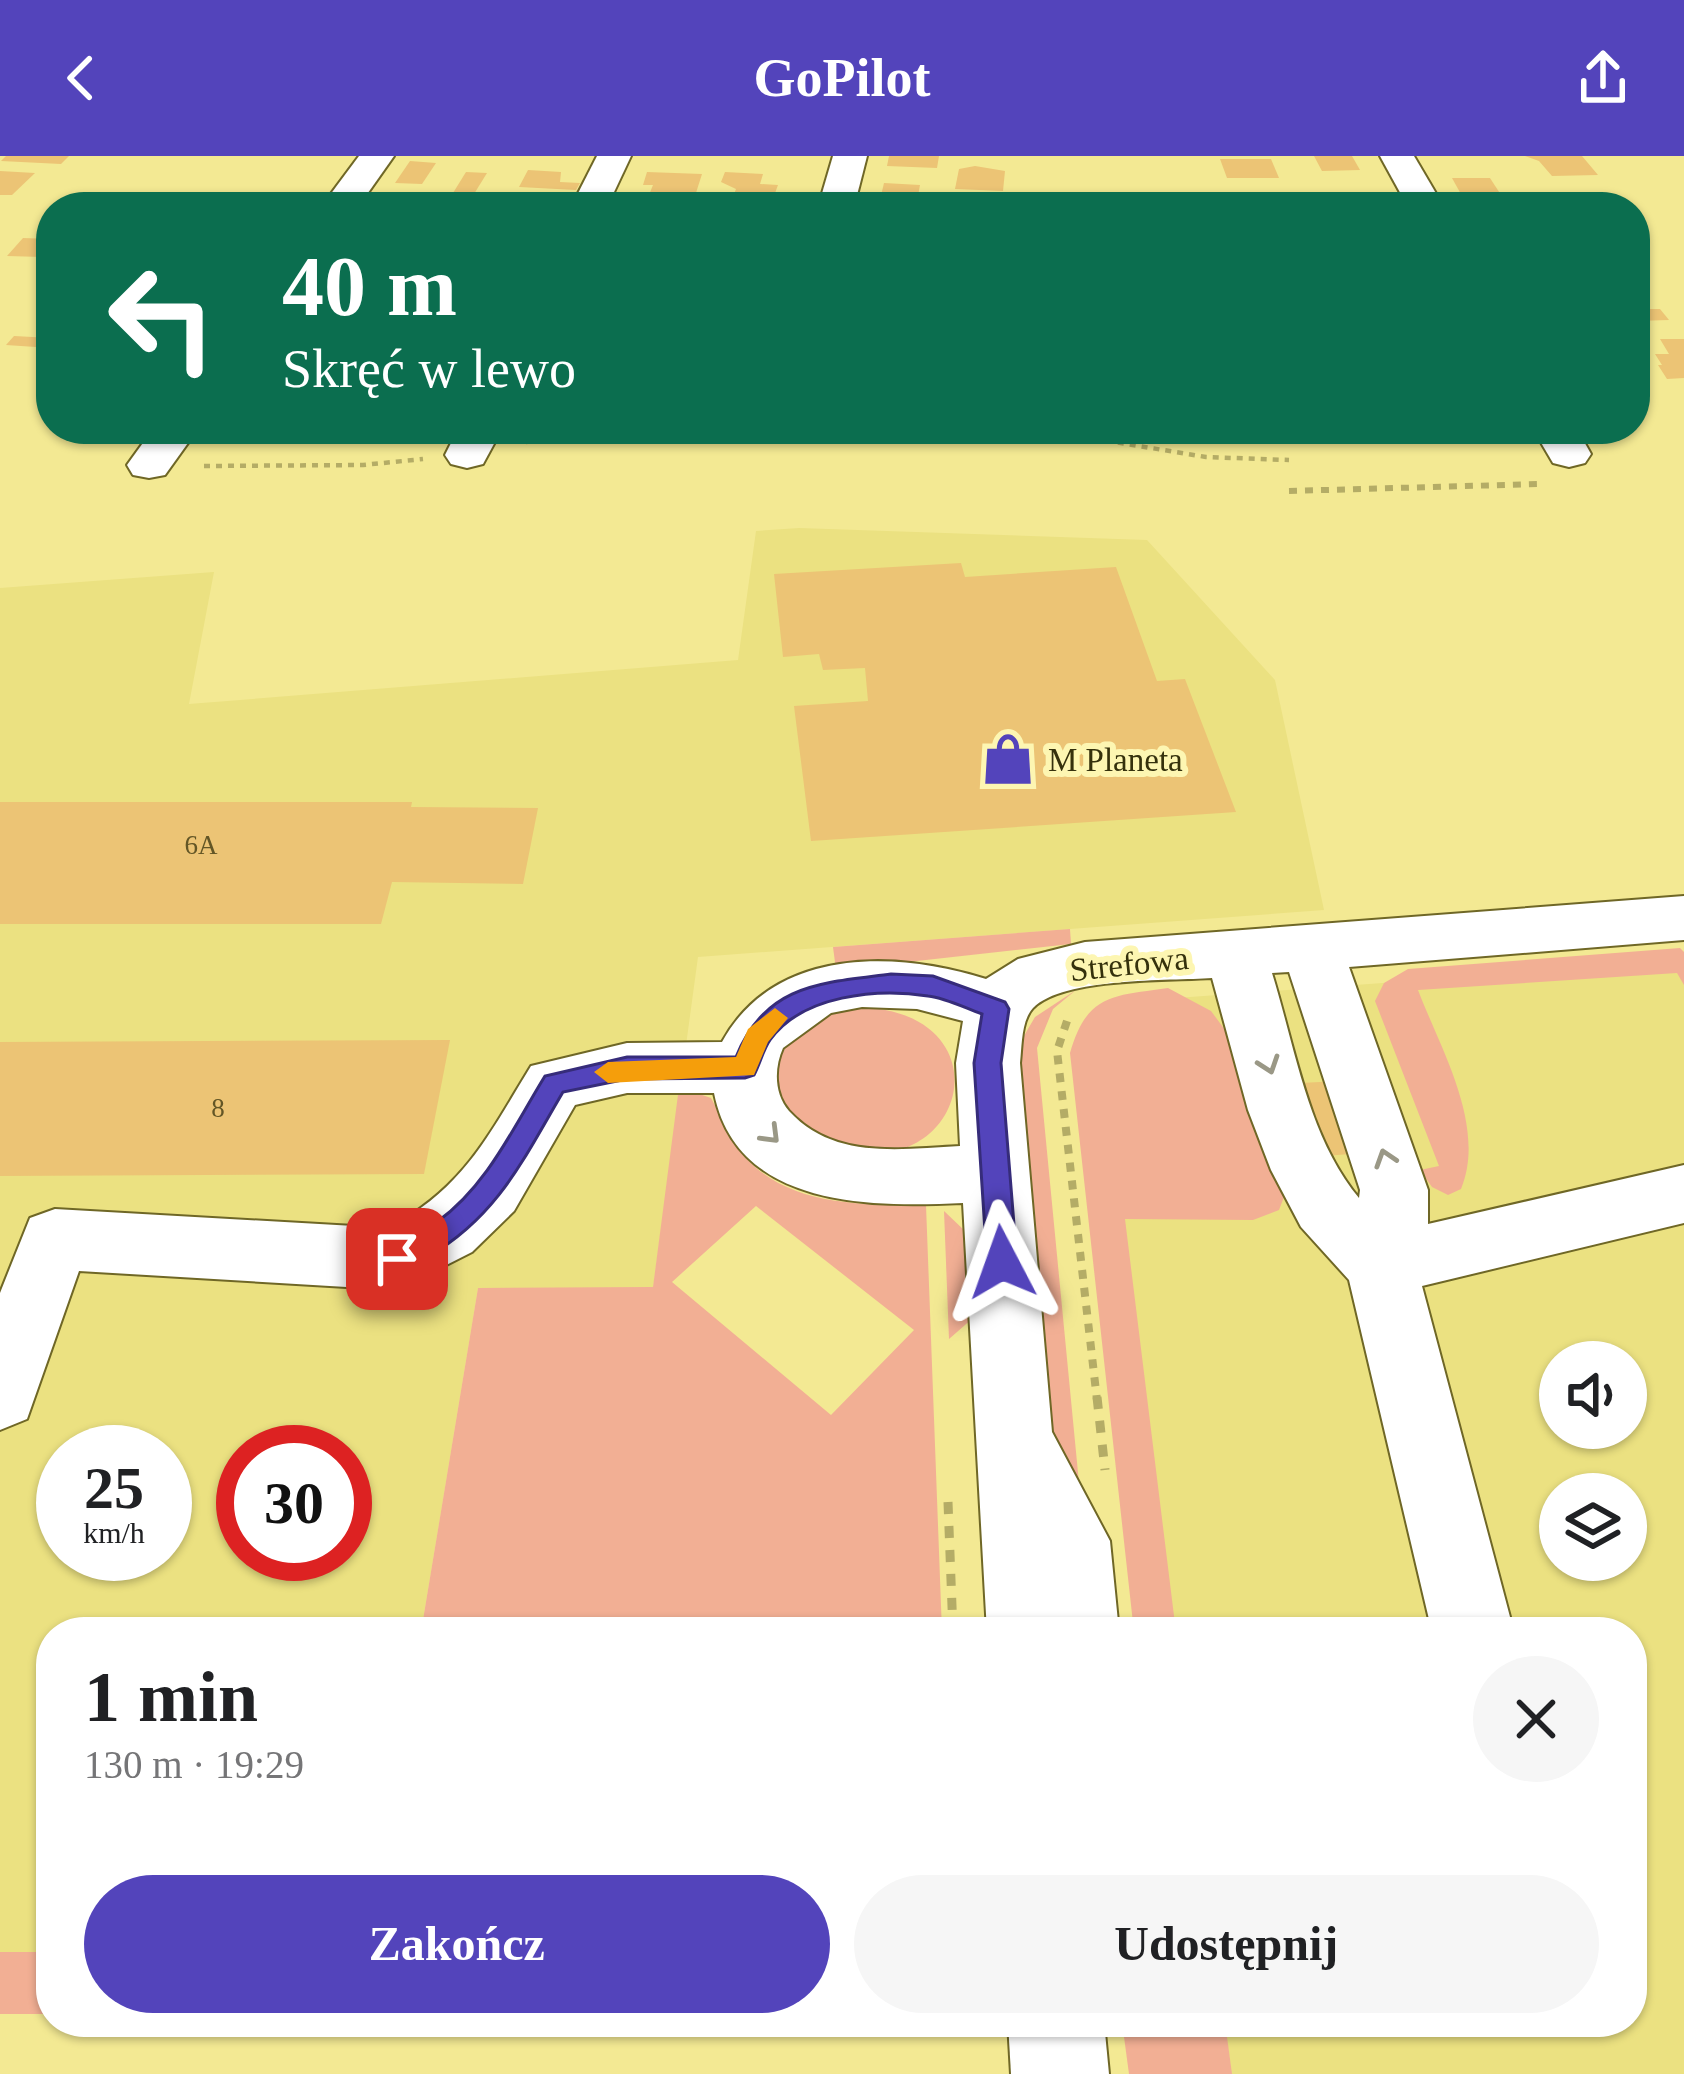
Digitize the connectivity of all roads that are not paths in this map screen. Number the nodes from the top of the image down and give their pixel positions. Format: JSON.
{"nodes":[{"id":1,"x":377,"y":156,"type":"edge"},
{"id":2,"x":614,"y":156,"type":"edge"},
{"id":3,"x":850,"y":156,"type":"edge"},
{"id":4,"x":1397,"y":156,"type":"edge"},
{"id":5,"x":350,"y":192,"type":"edge"},
{"id":6,"x":596,"y":192,"type":"edge"},
{"id":7,"x":840,"y":192,"type":"edge"},
{"id":8,"x":1417,"y":192,"type":"edge"},
{"id":9,"x":165,"y":444,"type":"edge"},
{"id":10,"x":149,"y":465,"type":"road end"},
{"id":11,"x":1684,"y":918,"type":"edge"},
{"id":12,"x":1311,"y":946,"type":"junction"},
{"id":13,"x":1235,"y":953,"type":"junction"},
{"id":14,"x":996,"y":1009,"type":"junction"},
{"id":15,"x":745,"y":1067,"type":"junction"},
{"id":16,"x":996,"y":1174,"type":"junction"},
{"id":17,"x":1684,"y":1194,"type":"edge"},
{"id":18,"x":1382,"y":1265,"type":"junction"},
{"id":19,"x":0,"y":1395,"type":"edge"},
{"id":20,"x":1015,"y":1438,"type":"junction"},
{"id":21,"x":1027,"y":1617,"type":"edge"},
{"id":22,"x":1077,"y":1617,"type":"edge"},
{"id":23,"x":1469,"y":1617,"type":"edge"},
{"id":24,"x":1057,"y":2037,"type":"edge"},
{"id":25,"x":1060,"y":2074,"type":"edge"}],
"edges":[{"from":1,"to":5,"type":"street"},
{"from":2,"to":6,"type":"street"},
{"from":3,"to":7,"type":"street"},
{"from":4,"to":8,"type":"street"},
{"from":9,"to":10,"type":"street"},
{"from":11,"to":12,"type":"street","name":"Strefowa"},
{"from":12,"to":13,"type":"street","name":"Strefowa"},
{"from":18,"to":12,"type":"street","one_way":true},
{"from":13,"to":14,"type":"street","name":"Strefowa"},
{"from":13,"to":18,"type":"street","one_way":true},
{"from":14,"to":15,"type":"street"},
{"from":14,"to":16,"type":"street"},
{"from":15,"to":16,"type":"street","one_way":true},
{"from":15,"to":19,"type":"street"},
{"from":16,"to":20,"type":"street"},
{"from":17,"to":18,"type":"street"},
{"from":18,"to":23,"type":"street"},
{"from":20,"to":21,"type":"street"},
{"from":20,"to":22,"type":"street"},
{"from":24,"to":25,"type":"street"}]}
